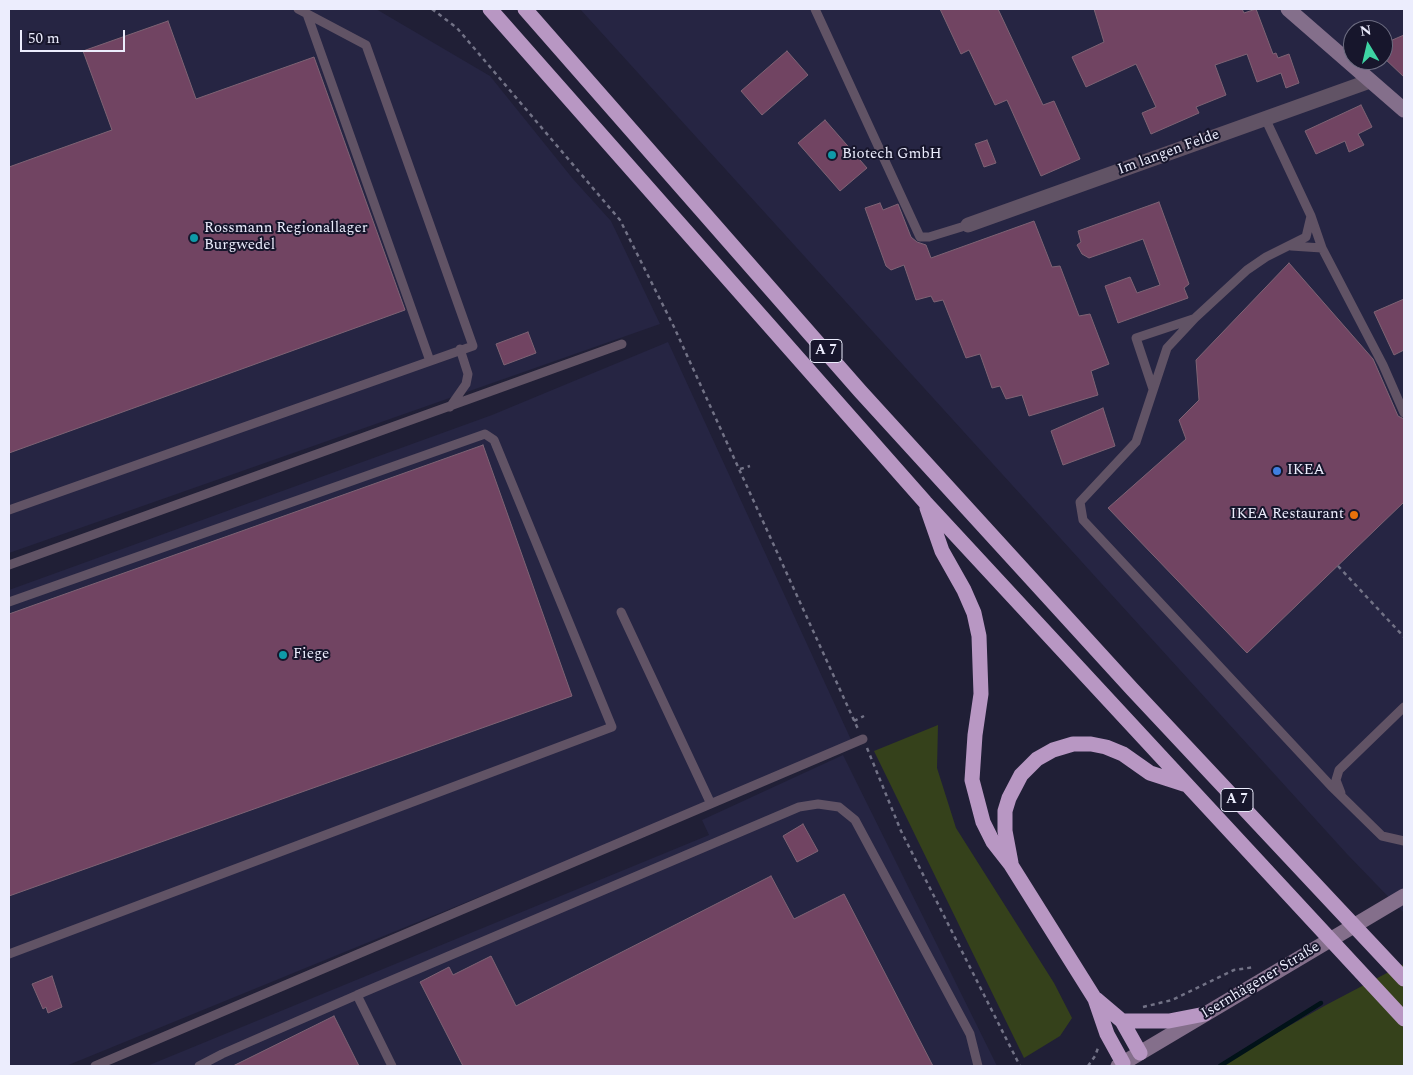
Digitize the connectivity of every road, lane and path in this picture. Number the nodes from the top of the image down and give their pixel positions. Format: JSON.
{"nodes":[{"id":1,"x":298,"y":9,"type":"edge"},
{"id":2,"x":432,"y":9,"type":"edge"},
{"id":3,"x":490,"y":9,"type":"edge"},
{"id":4,"x":525,"y":9,"type":"edge"},
{"id":5,"x":814,"y":9,"type":"edge"},
{"id":6,"x":1288,"y":9,"type":"edge"},
{"id":7,"x":307,"y":14,"type":"junction"},
{"id":8,"x":1370,"y":81,"type":"junction"},
{"id":9,"x":1404,"y":110,"type":"edge"},
{"id":10,"x":1265,"y":118,"type":"junction"},
{"id":11,"x":1311,"y":216,"type":"junction"},
{"id":12,"x":968,"y":225,"type":"joint"},
{"id":13,"x":1288,"y":246,"type":"junction"},
{"id":14,"x":1322,"y":248,"type":"junction"},
{"id":15,"x":1195,"y":318,"type":"junction"},
{"id":16,"x":622,"y":344,"type":"dead end"},
{"id":17,"x":460,"y":349,"type":"junction"},
{"id":18,"x":430,"y":361,"type":"junction"},
{"id":19,"x":1153,"y":390,"type":"junction"},
{"id":20,"x":450,"y":408,"type":"junction"},
{"id":21,"x":1404,"y":413,"type":"edge"},
{"id":22,"x":750,"y":466,"type":"dead end"},
{"id":23,"x":740,"y":469,"type":"junction"},
{"id":24,"x":925,"y":502,"type":"junction"},
{"id":25,"x":9,"y":510,"type":"edge"},
{"id":26,"x":9,"y":565,"type":"edge"},
{"id":27,"x":1338,"y":566,"type":"dead end"},
{"id":28,"x":9,"y":602,"type":"edge"},
{"id":29,"x":621,"y":612,"type":"dead end"},
{"id":30,"x":1404,"y":637,"type":"edge"},
{"id":31,"x":1404,"y":707,"type":"edge"},
{"id":32,"x":864,"y":716,"type":"dead end"},
{"id":33,"x":854,"y":721,"type":"junction"},
{"id":34,"x":863,"y":739,"type":"junction"},
{"id":35,"x":1185,"y":784,"type":"junction"},
{"id":36,"x":1341,"y":794,"type":"junction"},
{"id":37,"x":711,"y":804,"type":"junction"},
{"id":38,"x":1404,"y":841,"type":"edge"},
{"id":39,"x":1011,"y":865,"type":"junction"},
{"id":40,"x":1404,"y":896,"type":"edge"},
{"id":41,"x":9,"y":954,"type":"edge"},
{"id":42,"x":1262,"y":966,"type":"dead end"},
{"id":43,"x":1404,"y":979,"type":"edge"},
{"id":44,"x":357,"y":995,"type":"junction"},
{"id":45,"x":1095,"y":999,"type":"junction"},
{"id":46,"x":1205,"y":1014,"type":"junction"},
{"id":47,"x":1404,"y":1018,"type":"edge"},
{"id":48,"x":1122,"y":1021,"type":"junction"},
{"id":49,"x":1107,"y":1034,"type":"junction"},
{"id":50,"x":1140,"y":1053,"type":"junction"},
{"id":51,"x":1121,"y":1065,"type":"edge"},
{"id":52,"x":95,"y":1066,"type":"edge"},
{"id":53,"x":199,"y":1066,"type":"edge"},
{"id":54,"x":392,"y":1066,"type":"edge"},
{"id":55,"x":978,"y":1066,"type":"edge"},
{"id":56,"x":1020,"y":1066,"type":"edge"},
{"id":57,"x":1088,"y":1066,"type":"edge"}],
"edges":[{"from":1,"to":7,"type":"lane"},
{"from":2,"to":23,"type":"path"},
{"from":3,"to":24,"type":"highway","number":"A 7"},
{"from":4,"to":43,"type":"highway","number":"A 7"},
{"from":5,"to":12,"type":"lane"},
{"from":6,"to":8,"type":"main road"},
{"from":7,"to":17,"type":"lane"},
{"from":7,"to":18,"type":"lane"},
{"from":8,"to":9,"type":"main road"},
{"from":8,"to":10,"type":"street","name":"Im langen Felde"},
{"from":10,"to":11,"type":"lane"},
{"from":10,"to":12,"type":"street","name":"Im langen Felde"},
{"from":11,"to":13,"type":"lane"},
{"from":11,"to":14,"type":"lane"},
{"from":13,"to":14,"type":"lane"},
{"from":13,"to":15,"type":"lane"},
{"from":14,"to":21,"type":"lane"},
{"from":15,"to":19,"type":"lane"},
{"from":15,"to":19,"type":"lane"},
{"from":16,"to":20,"type":"lane"},
{"from":17,"to":18,"type":"lane"},
{"from":17,"to":20,"type":"lane"},
{"from":18,"to":25,"type":"lane"},
{"from":19,"to":36,"type":"lane"},
{"from":20,"to":26,"type":"lane"},
{"from":22,"to":23,"type":"path"},
{"from":23,"to":33,"type":"path"},
{"from":24,"to":35,"type":"highway","number":"A 7"},
{"from":24,"to":39,"type":"highway"},
{"from":27,"to":30,"type":"path"},
{"from":28,"to":41,"type":"lane"},
{"from":29,"to":37,"type":"lane"},
{"from":31,"to":36,"type":"lane"},
{"from":32,"to":33,"type":"path"},
{"from":33,"to":34,"type":"path"},
{"from":34,"to":37,"type":"lane"},
{"from":34,"to":56,"type":"path"},
{"from":35,"to":39,"type":"highway"},
{"from":35,"to":47,"type":"highway","number":"A 7"},
{"from":36,"to":38,"type":"lane"},
{"from":37,"to":52,"type":"lane"},
{"from":39,"to":45,"type":"highway"},
{"from":40,"to":46,"type":"main road","name":"Isernhägener Straße"},
{"from":42,"to":48,"type":"path"},
{"from":44,"to":53,"type":"lane"},
{"from":44,"to":54,"type":"lane"},
{"from":44,"to":55,"type":"lane"},
{"from":45,"to":48,"type":"highway"},
{"from":45,"to":49,"type":"highway"},
{"from":46,"to":48,"type":"highway"},
{"from":46,"to":50,"type":"main road","name":"Isernhägener Straße"},
{"from":48,"to":50,"type":"highway"},
{"from":49,"to":51,"type":"highway"},
{"from":49,"to":57,"type":"path"},
{"from":50,"to":51,"type":"main road","name":"Isernhägener Straße"}]}
